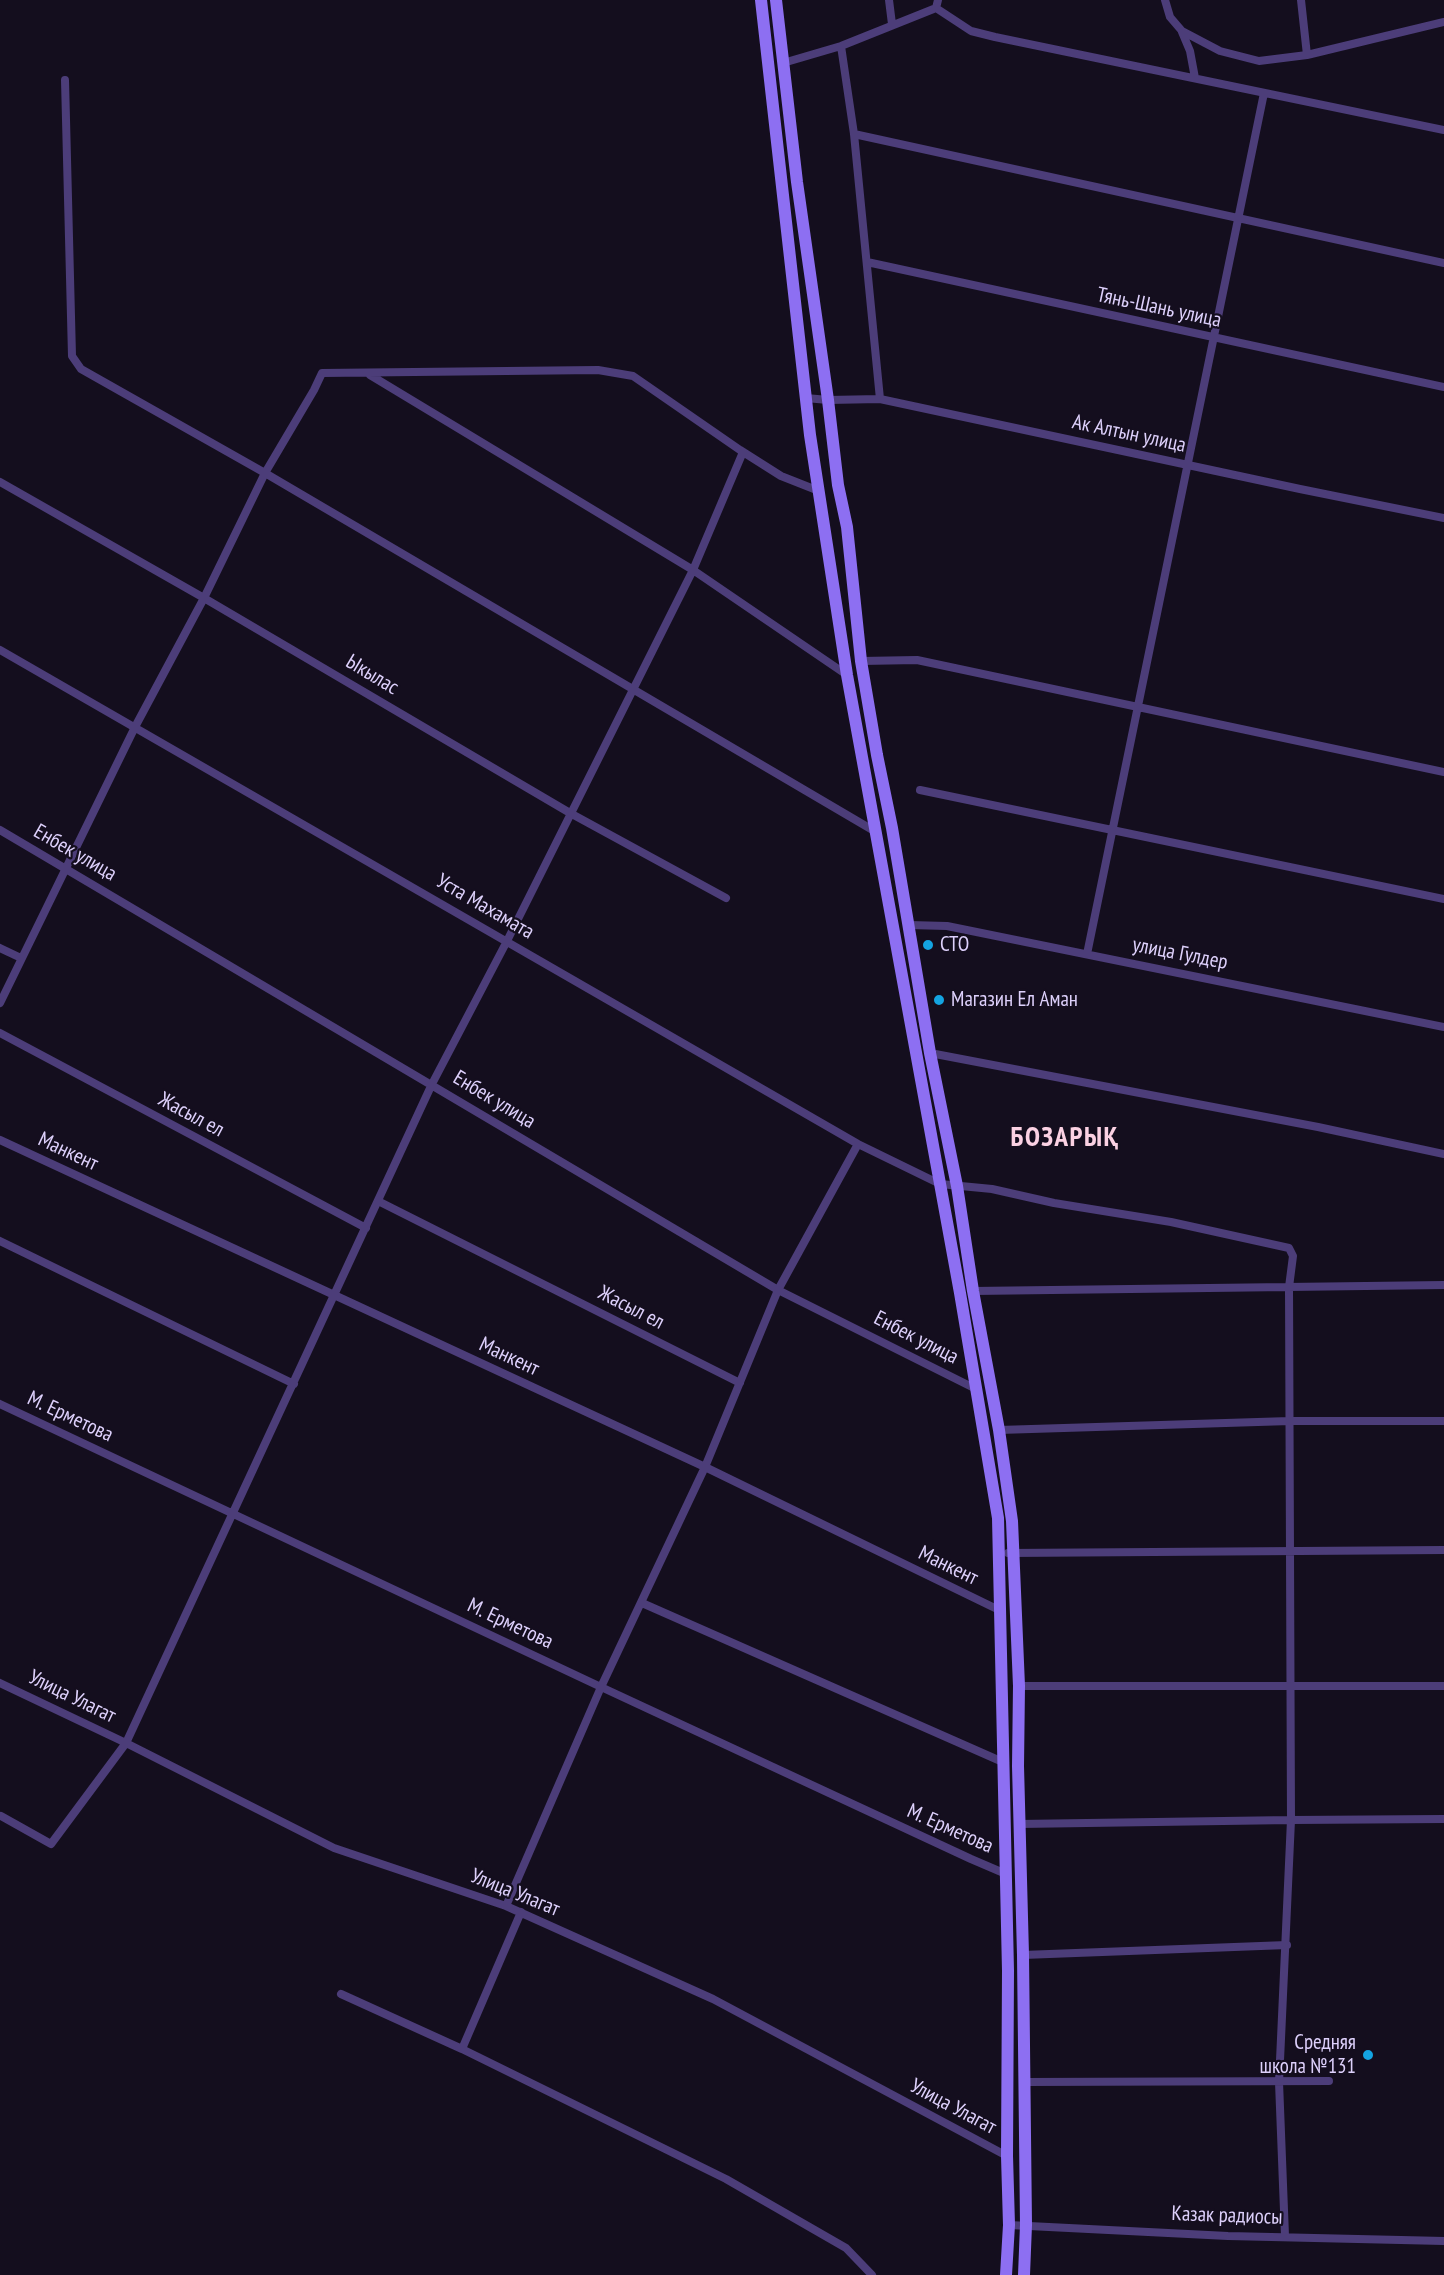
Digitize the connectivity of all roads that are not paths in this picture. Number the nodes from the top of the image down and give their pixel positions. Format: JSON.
{"nodes":[{"id":1,"x":761,"y":0,"type":"edge"},
{"id":2,"x":776,"y":0,"type":"edge"},
{"id":3,"x":889,"y":0,"type":"edge"},
{"id":4,"x":1165,"y":0,"type":"edge"},
{"id":5,"x":1301,"y":0,"type":"edge"},
{"id":6,"x":937,"y":4,"type":"edge"},
{"id":7,"x":1444,"y":22,"type":"edge"},
{"id":8,"x":891,"y":24,"type":"junction"},
{"id":9,"x":1182,"y":31,"type":"junction"},
{"id":10,"x":841,"y":46,"type":"junction"},
{"id":11,"x":1306,"y":55,"type":"junction"},
{"id":12,"x":783,"y":63,"type":"junction"},
{"id":13,"x":1195,"y":78,"type":"junction"},
{"id":14,"x":65,"y":80,"type":"dead end"},
{"id":15,"x":1264,"y":93,"type":"junction"},
{"id":16,"x":1444,"y":130,"type":"edge"},
{"id":17,"x":854,"y":134,"type":"junction"},
{"id":18,"x":1239,"y":218,"type":"junction"},
{"id":19,"x":867,"y":262,"type":"junction"},
{"id":20,"x":1444,"y":262,"type":"edge"},
{"id":21,"x":1215,"y":338,"type":"junction"},
{"id":22,"x":368,"y":374,"type":"junction"},
{"id":23,"x":1444,"y":387,"type":"edge"},
{"id":24,"x":806,"y":398,"type":"junction"},
{"id":25,"x":880,"y":399,"type":"junction"},
{"id":26,"x":828,"y":400,"type":"junction"},
{"id":27,"x":743,"y":452,"type":"junction"},
{"id":28,"x":1188,"y":465,"type":"junction"},
{"id":29,"x":265,"y":473,"type":"junction"},
{"id":30,"x":0,"y":482,"type":"edge"},
{"id":31,"x":819,"y":491,"type":"junction"},
{"id":32,"x":1444,"y":518,"type":"edge"},
{"id":33,"x":693,"y":570,"type":"junction"},
{"id":34,"x":204,"y":598,"type":"junction"},
{"id":35,"x":0,"y":650,"type":"edge"},
{"id":36,"x":861,"y":661,"type":"junction"},
{"id":37,"x":847,"y":675,"type":"junction"},
{"id":38,"x":633,"y":689,"type":"junction"},
{"id":39,"x":1138,"y":707,"type":"junction"},
{"id":40,"x":135,"y":727,"type":"junction"},
{"id":41,"x":1444,"y":771,"type":"edge"},
{"id":42,"x":920,"y":790,"type":"dead end"},
{"id":43,"x":570,"y":813,"type":"junction"},
{"id":44,"x":0,"y":830,"type":"edge"},
{"id":45,"x":1112,"y":830,"type":"junction"},
{"id":46,"x":876,"y":832,"type":"junction"},
{"id":47,"x":66,"y":867,"type":"junction"},
{"id":48,"x":726,"y":898,"type":"dead end"},
{"id":49,"x":1444,"y":899,"type":"edge"},
{"id":50,"x":909,"y":925,"type":"junction"},
{"id":51,"x":507,"y":941,"type":"junction"},
{"id":52,"x":0,"y":948,"type":"edge"},
{"id":53,"x":1087,"y":954,"type":"junction"},
{"id":54,"x":21,"y":958,"type":"junction"},
{"id":55,"x":0,"y":1003,"type":"edge"},
{"id":56,"x":1444,"y":1027,"type":"edge"},
{"id":57,"x":0,"y":1033,"type":"edge"},
{"id":58,"x":930,"y":1053,"type":"junction"},
{"id":59,"x":432,"y":1084,"type":"junction"},
{"id":60,"x":0,"y":1140,"type":"edge"},
{"id":61,"x":858,"y":1144,"type":"junction"},
{"id":62,"x":1444,"y":1154,"type":"edge"},
{"id":63,"x":940,"y":1184,"type":"junction"},
{"id":64,"x":957,"y":1186,"type":"junction"},
{"id":65,"x":378,"y":1201,"type":"junction"},
{"id":66,"x":366,"y":1228,"type":"junction"},
{"id":67,"x":0,"y":1241,"type":"edge"},
{"id":68,"x":1444,"y":1285,"type":"edge"},
{"id":69,"x":1289,"y":1287,"type":"junction"},
{"id":70,"x":778,"y":1290,"type":"junction"},
{"id":71,"x":973,"y":1291,"type":"junction"},
{"id":72,"x":335,"y":1296,"type":"junction"},
{"id":73,"x":740,"y":1383,"type":"junction"},
{"id":74,"x":294,"y":1384,"type":"junction"},
{"id":75,"x":976,"y":1389,"type":"junction"},
{"id":76,"x":0,"y":1404,"type":"edge"},
{"id":77,"x":1290,"y":1421,"type":"junction"},
{"id":78,"x":1444,"y":1421,"type":"edge"},
{"id":79,"x":999,"y":1430,"type":"junction"},
{"id":80,"x":705,"y":1467,"type":"junction"},
{"id":81,"x":232,"y":1513,"type":"junction"},
{"id":82,"x":1444,"y":1550,"type":"edge"},
{"id":83,"x":1291,"y":1551,"type":"junction"},
{"id":84,"x":999,"y":1553,"type":"junction"},
{"id":85,"x":1015,"y":1553,"type":"junction"},
{"id":86,"x":642,"y":1603,"type":"junction"},
{"id":87,"x":1000,"y":1611,"type":"junction"},
{"id":88,"x":0,"y":1683,"type":"edge"},
{"id":89,"x":1290,"y":1684,"type":"junction"},
{"id":90,"x":1019,"y":1686,"type":"junction"},
{"id":91,"x":1444,"y":1686,"type":"edge"},
{"id":92,"x":601,"y":1688,"type":"junction"},
{"id":93,"x":126,"y":1743,"type":"junction"},
{"id":94,"x":1005,"y":1763,"type":"junction"},
{"id":95,"x":1,"y":1816,"type":"edge"},
{"id":96,"x":1444,"y":1819,"type":"edge"},
{"id":97,"x":1291,"y":1820,"type":"junction"},
{"id":98,"x":1019,"y":1824,"type":"junction"},
{"id":99,"x":1006,"y":1874,"type":"junction"},
{"id":100,"x":1006,"y":1904,"type":"junction"},
{"id":101,"x":1021,"y":1904,"type":"junction"},
{"id":102,"x":506,"y":1906,"type":"junction"},
{"id":103,"x":521,"y":1912,"type":"junction"},
{"id":104,"x":1287,"y":1945,"type":"junction"},
{"id":105,"x":1023,"y":1955,"type":"junction"},
{"id":106,"x":341,"y":1994,"type":"dead end"},
{"id":107,"x":462,"y":2049,"type":"junction"},
{"id":108,"x":1329,"y":2081,"type":"dead end"},
{"id":109,"x":1025,"y":2082,"type":"junction"},
{"id":110,"x":1279,"y":2082,"type":"junction"},
{"id":111,"x":1007,"y":2156,"type":"junction"},
{"id":112,"x":1009,"y":2225,"type":"junction"},
{"id":113,"x":1026,"y":2225,"type":"junction"},
{"id":114,"x":1286,"y":2236,"type":"junction"},
{"id":115,"x":1444,"y":2241,"type":"edge"},
{"id":116,"x":873,"y":2275,"type":"edge"},
{"id":117,"x":1006,"y":2275,"type":"edge"},
{"id":118,"x":1024,"y":2275,"type":"edge"}],
"edges":[{"from":1,"to":24,"type":"main road"},
{"from":2,"to":12,"type":"main road"},
{"from":3,"to":8,"type":"street"},
{"from":4,"to":9,"type":"street"},
{"from":5,"to":11,"type":"street"},
{"from":6,"to":8,"type":"street"},
{"from":6,"to":13,"type":"street"},
{"from":7,"to":11,"type":"street"},
{"from":8,"to":10,"type":"street"},
{"from":9,"to":11,"type":"street"},
{"from":9,"to":13,"type":"street"},
{"from":10,"to":12,"type":"street"},
{"from":10,"to":17,"type":"street"},
{"from":12,"to":26,"type":"main road"},
{"from":13,"to":15,"type":"street"},
{"from":14,"to":29,"type":"street"},
{"from":15,"to":16,"type":"street"},
{"from":15,"to":18,"type":"street"},
{"from":17,"to":18,"type":"street"},
{"from":17,"to":19,"type":"street"},
{"from":18,"to":20,"type":"street"},
{"from":18,"to":21,"type":"street"},
{"from":19,"to":21,"type":"street","name":"Тянь-Шань улица"},
{"from":19,"to":25,"type":"street"},
{"from":21,"to":23,"type":"street","name":"Тянь-Шань улица"},
{"from":21,"to":28,"type":"street"},
{"from":22,"to":27,"type":"street"},
{"from":22,"to":29,"type":"street"},
{"from":22,"to":33,"type":"street"},
{"from":24,"to":26,"type":"street","name":"Ак Алтын улица"},
{"from":24,"to":31,"type":"main road"},
{"from":25,"to":26,"type":"street","name":"Ак Алтын улица"},
{"from":25,"to":28,"type":"street","name":"Ак Алтын улица"},
{"from":26,"to":36,"type":"main road"},
{"from":27,"to":31,"type":"street"},
{"from":27,"to":33,"type":"street"},
{"from":28,"to":32,"type":"street","name":"Ак Алтын улица"},
{"from":28,"to":39,"type":"street"},
{"from":29,"to":34,"type":"street"},
{"from":29,"to":38,"type":"street"},
{"from":30,"to":34,"type":"street","name":"Ыкылас"},
{"from":31,"to":37,"type":"main road"},
{"from":33,"to":37,"type":"street"},
{"from":33,"to":38,"type":"street"},
{"from":34,"to":40,"type":"street"},
{"from":34,"to":43,"type":"street","name":"Ыкылас"},
{"from":35,"to":40,"type":"street","name":"Уста Махамата"},
{"from":36,"to":39,"type":"street"},
{"from":36,"to":50,"type":"main road"},
{"from":37,"to":46,"type":"main road"},
{"from":38,"to":43,"type":"street"},
{"from":38,"to":46,"type":"street"},
{"from":39,"to":41,"type":"street"},
{"from":39,"to":45,"type":"street"},
{"from":40,"to":47,"type":"street"},
{"from":40,"to":51,"type":"street","name":"Уста Махамата"},
{"from":42,"to":45,"type":"street"},
{"from":43,"to":48,"type":"street","name":"Ыкылас"},
{"from":43,"to":51,"type":"street"},
{"from":44,"to":47,"type":"street","name":"Енбек улица"},
{"from":45,"to":49,"type":"street"},
{"from":45,"to":53,"type":"street"},
{"from":46,"to":63,"type":"main road"},
{"from":47,"to":54,"type":"street"},
{"from":47,"to":59,"type":"street","name":"Енбек улица"},
{"from":50,"to":53,"type":"street","name":"улица Гулдер"},
{"from":50,"to":58,"type":"main road"},
{"from":51,"to":59,"type":"street"},
{"from":51,"to":61,"type":"street","name":"Уста Махамата"},
{"from":52,"to":54,"type":"street"},
{"from":53,"to":56,"type":"street","name":"улица Гулдер"},
{"from":54,"to":55,"type":"street"},
{"from":57,"to":66,"type":"street","name":"Жасыл ел"},
{"from":58,"to":62,"type":"street"},
{"from":58,"to":64,"type":"main road"},
{"from":59,"to":65,"type":"street"},
{"from":59,"to":70,"type":"street","name":"Енбек улица"},
{"from":60,"to":72,"type":"street","name":"Манкент"},
{"from":61,"to":63,"type":"street","name":"Уста Махамата"},
{"from":61,"to":70,"type":"street"},
{"from":63,"to":64,"type":"street","name":"Уста Махамата"},
{"from":63,"to":75,"type":"main road"},
{"from":64,"to":69,"type":"street","name":"Уста Махамата"},
{"from":64,"to":71,"type":"main road"},
{"from":65,"to":66,"type":"street"},
{"from":65,"to":73,"type":"street","name":"Жасыл ел"},
{"from":66,"to":72,"type":"street"},
{"from":67,"to":74,"type":"street"},
{"from":68,"to":69,"type":"street"},
{"from":69,"to":71,"type":"street"},
{"from":69,"to":77,"type":"street","name":"Уста Махамата"},
{"from":70,"to":73,"type":"street"},
{"from":70,"to":75,"type":"street","name":"Енбек улица"},
{"from":71,"to":79,"type":"main road"},
{"from":72,"to":74,"type":"street"},
{"from":72,"to":80,"type":"street","name":"Манкент"},
{"from":73,"to":80,"type":"street"},
{"from":74,"to":81,"type":"street"},
{"from":75,"to":84,"type":"main road"},
{"from":76,"to":81,"type":"street","name":"М. Ерметова"},
{"from":77,"to":78,"type":"street"},
{"from":77,"to":79,"type":"street"},
{"from":77,"to":83,"type":"street","name":"Уста Махамата"},
{"from":79,"to":85,"type":"main road"},
{"from":80,"to":86,"type":"street"},
{"from":80,"to":87,"type":"street","name":"Манкент"},
{"from":81,"to":92,"type":"street","name":"М. Ерметова"},
{"from":81,"to":93,"type":"street"},
{"from":82,"to":83,"type":"street"},
{"from":83,"to":85,"type":"street"},
{"from":83,"to":89,"type":"street","name":"Уста Махамата"},
{"from":84,"to":85,"type":"street"},
{"from":84,"to":87,"type":"main road"},
{"from":85,"to":90,"type":"main road"},
{"from":86,"to":92,"type":"street"},
{"from":86,"to":94,"type":"street"},
{"from":87,"to":94,"type":"main road"},
{"from":88,"to":93,"type":"street","name":"Улица Улагат"},
{"from":89,"to":90,"type":"street"},
{"from":89,"to":91,"type":"street"},
{"from":89,"to":97,"type":"street","name":"Уста Махамата"},
{"from":90,"to":98,"type":"main road"},
{"from":92,"to":99,"type":"street","name":"М. Ерметова"},
{"from":92,"to":102,"type":"street"},
{"from":93,"to":95,"type":"street"},
{"from":93,"to":102,"type":"street","name":"Улица Улагат"},
{"from":94,"to":99,"type":"main road"},
{"from":96,"to":97,"type":"street"},
{"from":97,"to":98,"type":"street"},
{"from":97,"to":104,"type":"street","name":"Уста Махамата"},
{"from":98,"to":101,"type":"main road"},
{"from":99,"to":100,"type":"main road"},
{"from":100,"to":101,"type":"main road"},
{"from":100,"to":111,"type":"main road"},
{"from":101,"to":105,"type":"main road"},
{"from":102,"to":103,"type":"street","name":"Улица Улагат"},
{"from":103,"to":107,"type":"street"},
{"from":103,"to":111,"type":"street","name":"Улица Улагат"},
{"from":104,"to":105,"type":"street"},
{"from":104,"to":110,"type":"street","name":"Уста Махамата"},
{"from":105,"to":109,"type":"main road"},
{"from":106,"to":107,"type":"street"},
{"from":107,"to":116,"type":"street"},
{"from":108,"to":110,"type":"street"},
{"from":109,"to":110,"type":"street"},
{"from":109,"to":113,"type":"main road"},
{"from":110,"to":114,"type":"street","name":"Уста Махамата"},
{"from":111,"to":112,"type":"main road"},
{"from":112,"to":113,"type":"street","name":"Казак радиосы"},
{"from":112,"to":117,"type":"main road"},
{"from":113,"to":114,"type":"street","name":"Казак радиосы"},
{"from":113,"to":118,"type":"main road"},
{"from":114,"to":115,"type":"street","name":"Казак радиосы"}]}
